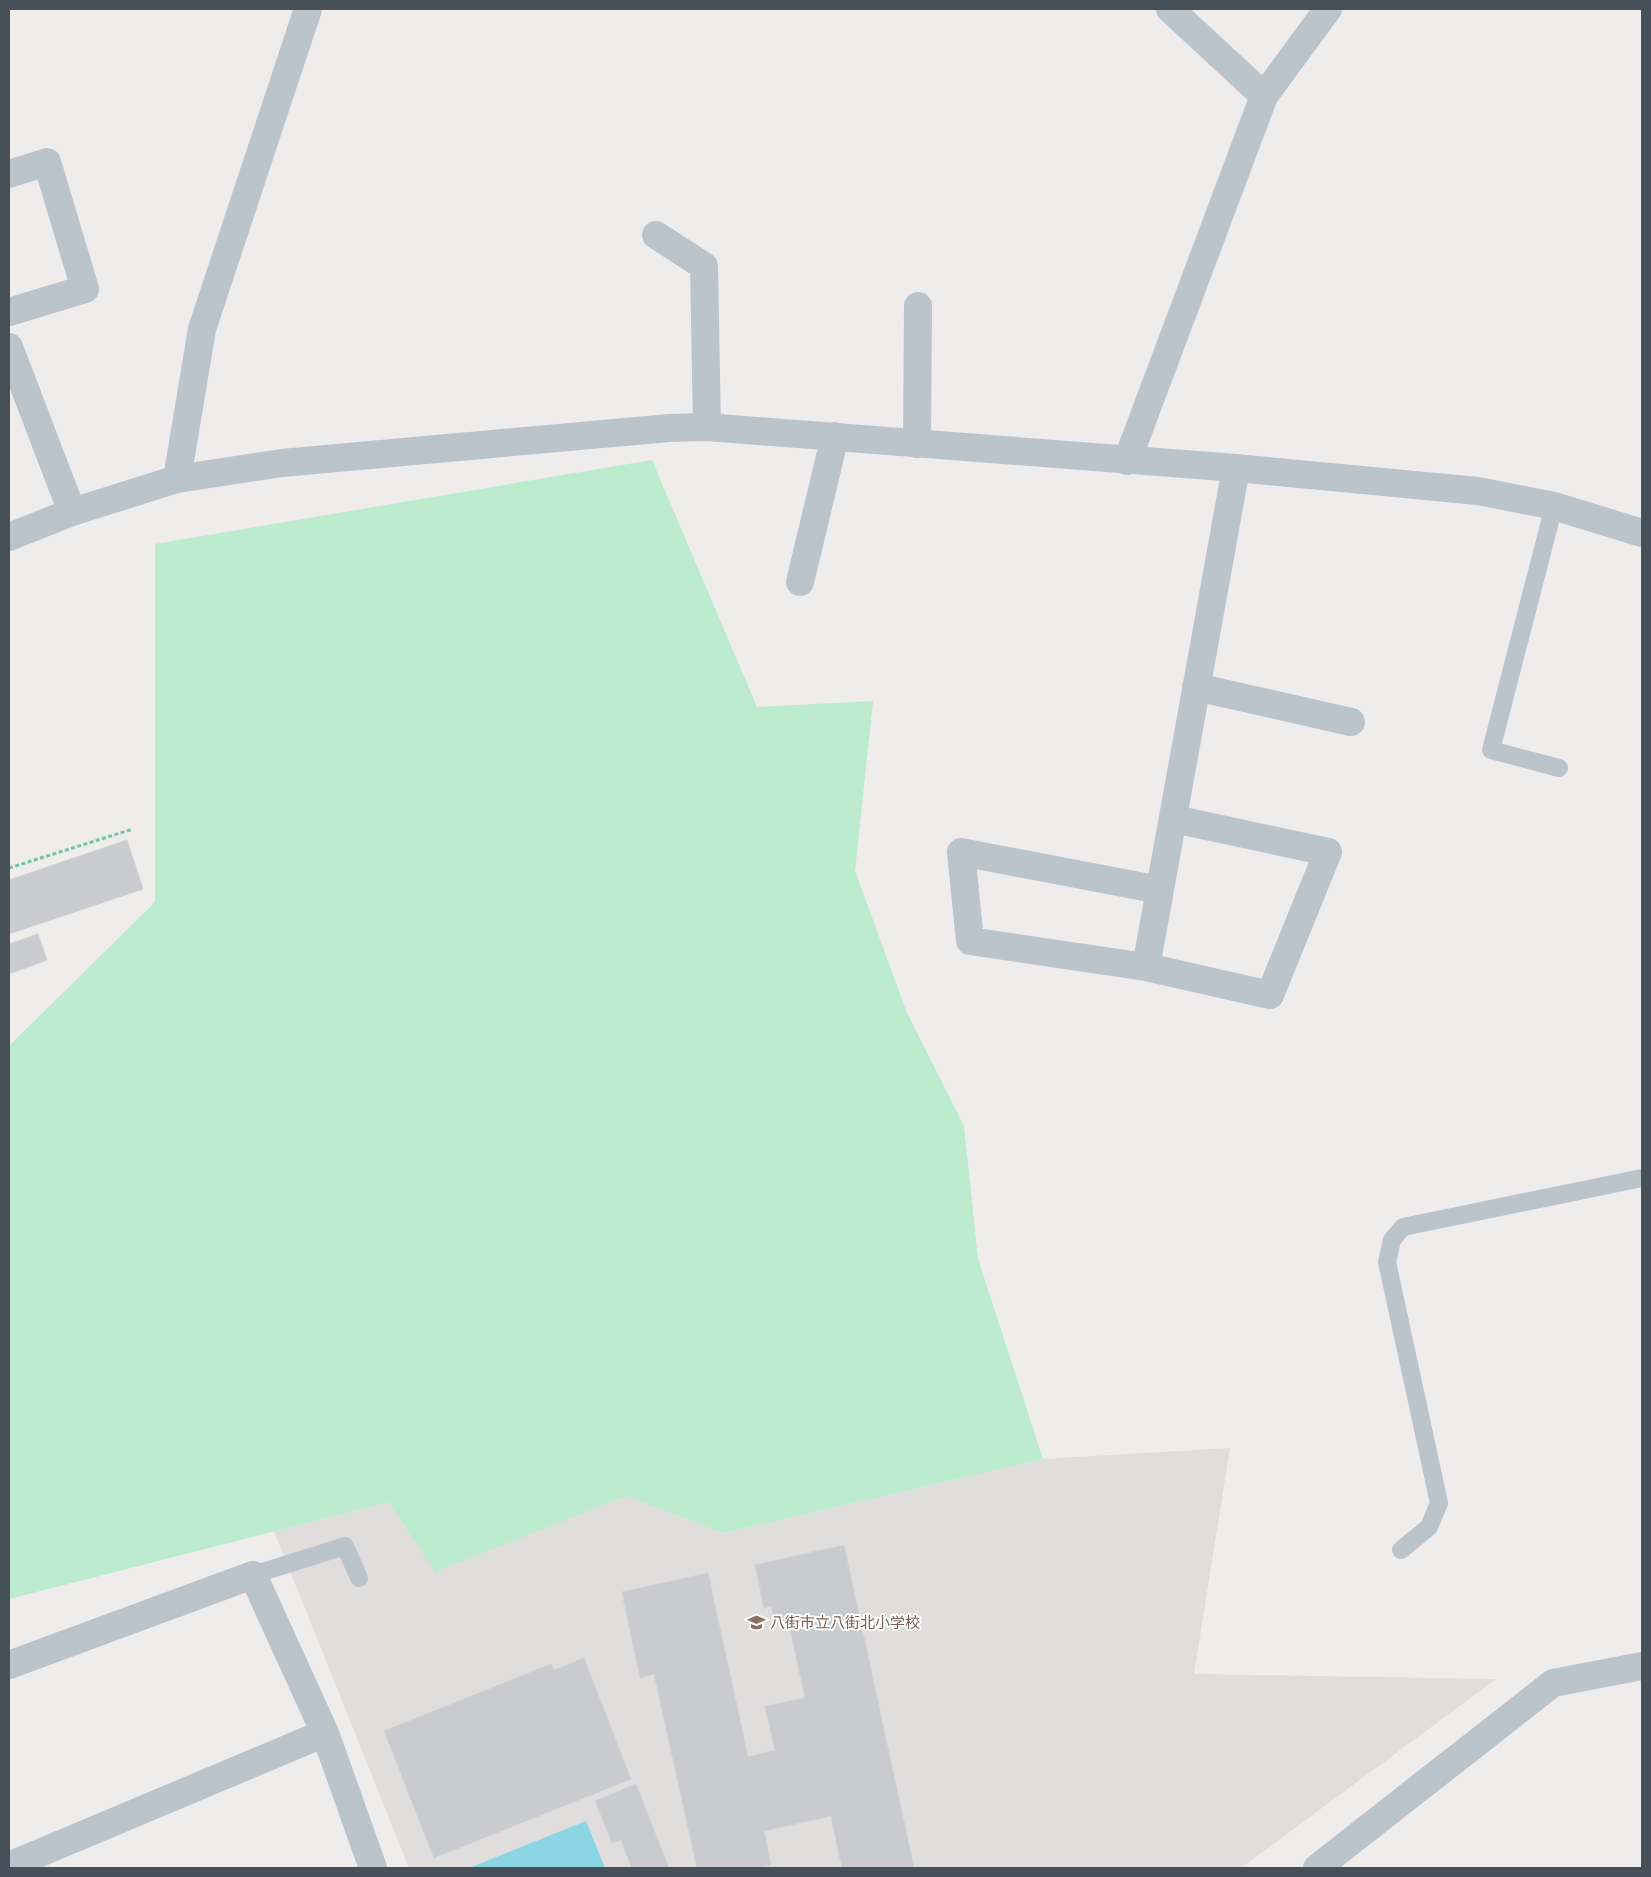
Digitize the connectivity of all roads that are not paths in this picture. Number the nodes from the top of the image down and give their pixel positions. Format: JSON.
{"nodes":[{"id":1,"x":308,"y":9,"type":"edge"},
{"id":2,"x":1170,"y":9,"type":"edge"},
{"id":3,"x":1328,"y":9,"type":"edge"},
{"id":4,"x":1264,"y":96,"type":"junction"},
{"id":5,"x":9,"y":174,"type":"edge"},
{"id":6,"x":656,"y":235,"type":"dead end"},
{"id":7,"x":918,"y":306,"type":"dead end"},
{"id":8,"x":9,"y":312,"type":"edge"},
{"id":9,"x":9,"y":347,"type":"edge"},
{"id":10,"x":707,"y":427,"type":"junction"},
{"id":11,"x":835,"y":436,"type":"junction"},
{"id":12,"x":917,"y":444,"type":"junction"},
{"id":13,"x":1126,"y":461,"type":"junction"},
{"id":14,"x":1236,"y":468,"type":"junction"},
{"id":15,"x":178,"y":479,"type":"junction"},
{"id":16,"x":1554,"y":506,"type":"junction"},
{"id":17,"x":72,"y":512,"type":"junction"},
{"id":18,"x":1642,"y":532,"type":"edge"},
{"id":19,"x":9,"y":537,"type":"edge"},
{"id":20,"x":800,"y":582,"type":"dead end"},
{"id":21,"x":1196,"y":688,"type":"junction"},
{"id":22,"x":1351,"y":722,"type":"dead end"},
{"id":23,"x":1559,"y":768,"type":"dead end"},
{"id":24,"x":1174,"y":819,"type":"junction"},
{"id":25,"x":1160,"y":890,"type":"junction"},
{"id":26,"x":1146,"y":967,"type":"junction"},
{"id":27,"x":1642,"y":1178,"type":"edge"},
{"id":28,"x":1401,"y":1550,"type":"dead end"},
{"id":29,"x":253,"y":1575,"type":"junction"},
{"id":30,"x":359,"y":1578,"type":"dead end"},
{"id":31,"x":9,"y":1665,"type":"edge"},
{"id":32,"x":1642,"y":1666,"type":"edge"},
{"id":33,"x":325,"y":1733,"type":"junction"},
{"id":34,"x":9,"y":1866,"type":"edge"},
{"id":35,"x":373,"y":1868,"type":"edge"},
{"id":36,"x":1317,"y":1868,"type":"edge"}],
"edges":[{"from":1,"to":15,"type":"street"},
{"from":2,"to":4,"type":"street"},
{"from":3,"to":4,"type":"street"},
{"from":4,"to":13,"type":"street"},
{"from":5,"to":8,"type":"street"},
{"from":6,"to":10,"type":"street"},
{"from":7,"to":12,"type":"street"},
{"from":9,"to":17,"type":"street"},
{"from":10,"to":11,"type":"street"},
{"from":10,"to":15,"type":"street"},
{"from":11,"to":12,"type":"street"},
{"from":11,"to":20,"type":"street"},
{"from":12,"to":13,"type":"street"},
{"from":13,"to":14,"type":"street"},
{"from":14,"to":16,"type":"street"},
{"from":14,"to":21,"type":"street"},
{"from":15,"to":17,"type":"street"},
{"from":16,"to":18,"type":"street"},
{"from":16,"to":23,"type":"lane"},
{"from":17,"to":19,"type":"street"},
{"from":21,"to":22,"type":"street"},
{"from":21,"to":24,"type":"street"},
{"from":24,"to":25,"type":"street"},
{"from":24,"to":26,"type":"street"},
{"from":25,"to":26,"type":"street"},
{"from":25,"to":26,"type":"street"},
{"from":27,"to":28,"type":"lane"},
{"from":29,"to":30,"type":"lane"},
{"from":29,"to":31,"type":"street"},
{"from":29,"to":33,"type":"street"},
{"from":32,"to":36,"type":"street"},
{"from":33,"to":34,"type":"street"},
{"from":33,"to":35,"type":"street"}]}
